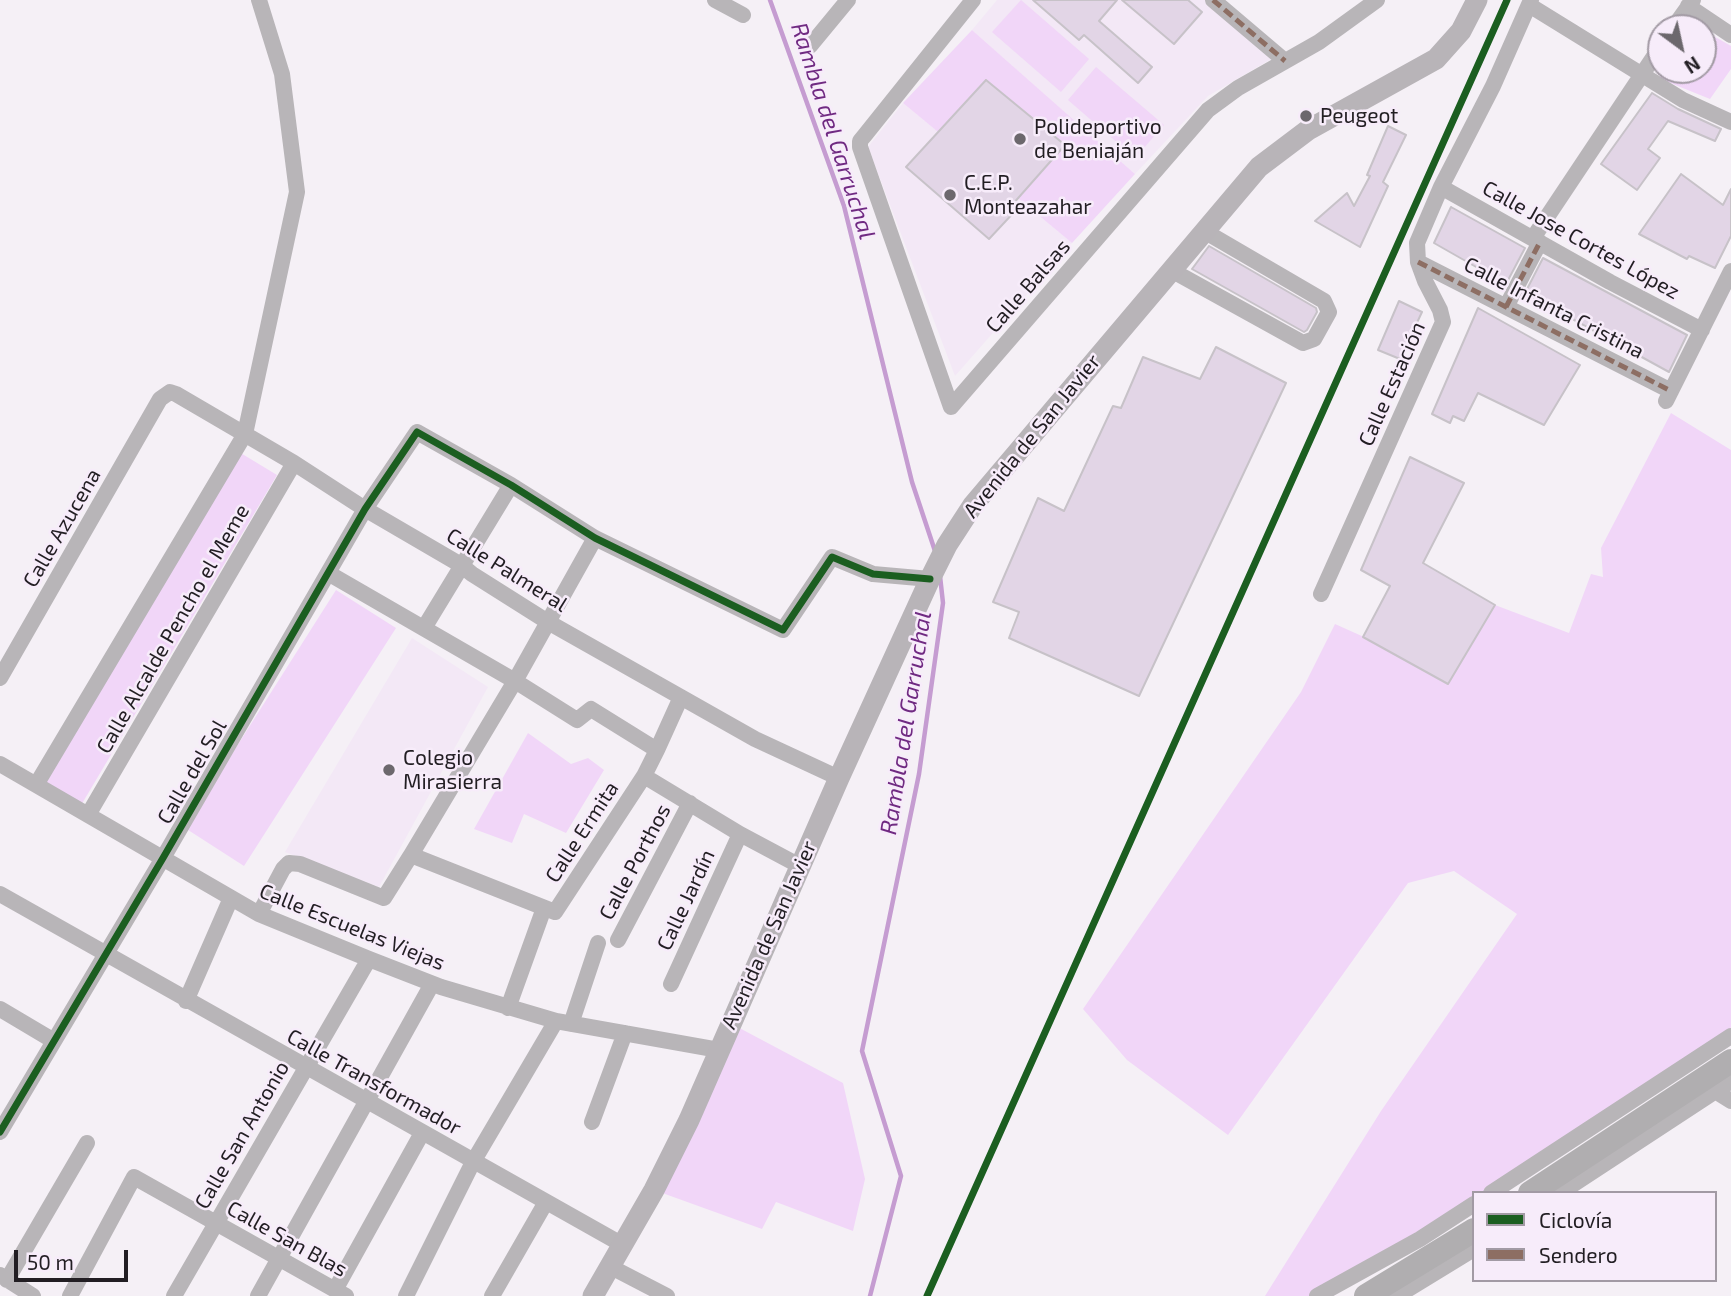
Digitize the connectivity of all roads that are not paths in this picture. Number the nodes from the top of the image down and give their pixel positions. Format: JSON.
{"nodes":[{"id":1,"x":260,"y":0,"type":"edge"},
{"id":2,"x":715,"y":0,"type":"edge"},
{"id":3,"x":848,"y":0,"type":"edge"},
{"id":4,"x":1213,"y":0,"type":"edge"},
{"id":5,"x":1377,"y":0,"type":"edge"},
{"id":6,"x":1477,"y":0,"type":"edge"},
{"id":7,"x":1530,"y":2,"type":"edge"},
{"id":8,"x":964,"y":3,"type":"edge"},
{"id":9,"x":1690,"y":3,"type":"edge"},
{"id":10,"x":743,"y":15,"type":"dead end"},
{"id":11,"x":1731,"y":35,"type":"edge"},
{"id":12,"x":810,"y":46,"type":"dead end"},
{"id":13,"x":1285,"y":61,"type":"junction"},
{"id":14,"x":1647,"y":66,"type":"edge"},
{"id":15,"x":1642,"y":73,"type":"junction"},
{"id":16,"x":1731,"y":122,"type":"edge"},
{"id":17,"x":1441,"y":187,"type":"junction"},
{"id":18,"x":1204,"y":232,"type":"junction"},
{"id":19,"x":1537,"y":240,"type":"junction"},
{"id":20,"x":1418,"y":262,"type":"junction"},
{"id":21,"x":1171,"y":270,"type":"junction"},
{"id":22,"x":1731,"y":271,"type":"edge"},
{"id":23,"x":1506,"y":307,"type":"junction"},
{"id":24,"x":1702,"y":330,"type":"junction"},
{"id":25,"x":160,"y":399,"type":"joint"},
{"id":26,"x":245,"y":434,"type":"junction"},
{"id":27,"x":294,"y":463,"type":"junction"},
{"id":28,"x":511,"y":485,"type":"junction"},
{"id":29,"x":365,"y":509,"type":"junction"},
{"id":30,"x":595,"y":538,"type":"junction"},
{"id":31,"x":461,"y":565,"type":"junction"},
{"id":32,"x":328,"y":573,"type":"junction"},
{"id":33,"x":930,"y":579,"type":"junction"},
{"id":34,"x":1321,"y":594,"type":"dead end"},
{"id":35,"x":548,"y":622,"type":"junction"},
{"id":36,"x":424,"y":628,"type":"junction"},
{"id":37,"x":0,"y":678,"type":"edge"},
{"id":38,"x":514,"y":681,"type":"junction"},
{"id":39,"x":681,"y":697,"type":"junction"},
{"id":40,"x":657,"y":750,"type":"junction"},
{"id":41,"x":0,"y":764,"type":"edge"},
{"id":42,"x":644,"y":776,"type":"junction"},
{"id":43,"x":839,"y":778,"type":"junction"},
{"id":44,"x":36,"y":785,"type":"junction"},
{"id":45,"x":690,"y":803,"type":"junction"},
{"id":46,"x":88,"y":815,"type":"junction"},
{"id":47,"x":740,"y":834,"type":"junction"},
{"id":48,"x":411,"y":855,"type":"junction"},
{"id":49,"x":163,"y":858,"type":"junction"},
{"id":50,"x":800,"y":866,"type":"junction"},
{"id":51,"x":0,"y":894,"type":"edge"},
{"id":52,"x":231,"y":898,"type":"junction"},
{"id":53,"x":550,"y":910,"type":"junction"},
{"id":54,"x":259,"y":914,"type":"junction"},
{"id":55,"x":618,"y":940,"type":"dead end"},
{"id":56,"x":598,"y":943,"type":"dead end"},
{"id":57,"x":105,"y":955,"type":"junction"},
{"id":58,"x":369,"y":959,"type":"junction"},
{"id":59,"x":432,"y":984,"type":"junction"},
{"id":60,"x":671,"y":984,"type":"dead end"},
{"id":61,"x":186,"y":1001,"type":"junction"},
{"id":62,"x":508,"y":1008,"type":"junction"},
{"id":63,"x":0,"y":1009,"type":"edge"},
{"id":64,"x":563,"y":1022,"type":"junction"},
{"id":65,"x":625,"y":1033,"type":"junction"},
{"id":66,"x":1731,"y":1036,"type":"edge"},
{"id":67,"x":54,"y":1041,"type":"junction"},
{"id":68,"x":719,"y":1050,"type":"junction"},
{"id":69,"x":1731,"y":1061,"type":"edge"},
{"id":70,"x":305,"y":1067,"type":"junction"},
{"id":71,"x":1731,"y":1081,"type":"edge"},
{"id":72,"x":1715,"y":1091,"type":"junction"},
{"id":73,"x":366,"y":1101,"type":"junction"},
{"id":74,"x":1731,"y":1101,"type":"edge"},
{"id":75,"x":6,"y":1107,"type":"edge"},
{"id":76,"x":592,"y":1122,"type":"dead end"},
{"id":77,"x":0,"y":1132,"type":"edge"},
{"id":78,"x":422,"y":1133,"type":"junction"},
{"id":79,"x":87,"y":1143,"type":"dead end"},
{"id":80,"x":473,"y":1161,"type":"junction"},
{"id":81,"x":1494,"y":1191,"type":"edge"},
{"id":82,"x":1533,"y":1191,"type":"edge"},
{"id":83,"x":1563,"y":1191,"type":"edge"},
{"id":84,"x":546,"y":1202,"type":"junction"},
{"id":85,"x":1472,"y":1205,"type":"edge"},
{"id":86,"x":215,"y":1223,"type":"junction"},
{"id":87,"x":1472,"y":1231,"type":"edge"},
{"id":88,"x":623,"y":1244,"type":"junction"},
{"id":89,"x":1472,"y":1250,"type":"edge"},
{"id":90,"x":278,"y":1259,"type":"junction"},
{"id":91,"x":611,"y":1267,"type":"junction"},
{"id":92,"x":4,"y":1278,"type":"edge"},
{"id":93,"x":340,"y":1293,"type":"edge"},
{"id":94,"x":33,"y":1296,"type":"edge"},
{"id":95,"x":70,"y":1296,"type":"edge"},
{"id":96,"x":174,"y":1296,"type":"edge"},
{"id":97,"x":258,"y":1296,"type":"edge"},
{"id":98,"x":406,"y":1296,"type":"edge"},
{"id":99,"x":492,"y":1296,"type":"edge"},
{"id":100,"x":593,"y":1296,"type":"edge"},
{"id":101,"x":604,"y":1296,"type":"edge"},
{"id":102,"x":667,"y":1296,"type":"edge"},
{"id":103,"x":1317,"y":1296,"type":"edge"},
{"id":104,"x":1366,"y":1296,"type":"edge"},
{"id":105,"x":1397,"y":1296,"type":"edge"}],
"edges":[{"from":1,"to":26,"type":"street"},
{"from":2,"to":10,"type":"street"},
{"from":3,"to":12,"type":"street"},
{"from":4,"to":13,"type":"street"},
{"from":5,"to":13,"type":"street","name":"Calle Balsas"},
{"from":6,"to":18,"type":"main road","name":"Avenida de San Javier"},
{"from":7,"to":15,"type":"street"},
{"from":7,"to":17,"type":"street"},
{"from":8,"to":13,"type":"street","name":"Calle Balsas"},
{"from":9,"to":11,"type":"street"},
{"from":14,"to":15,"type":"street"},
{"from":15,"to":16,"type":"street"},
{"from":15,"to":19,"type":"street"},
{"from":17,"to":19,"type":"street","name":"Calle Jose Cortes López"},
{"from":17,"to":20,"type":"street"},
{"from":18,"to":21,"type":"main road","name":"Avenida de San Javier"},
{"from":18,"to":21,"type":"street"},
{"from":19,"to":23,"type":"street"},
{"from":19,"to":24,"type":"street","name":"Calle Jose Cortes López"},
{"from":20,"to":23,"type":"street","name":"Calle Infanta Cristina"},
{"from":20,"to":34,"type":"street","name":"Calle Estación"},
{"from":21,"to":33,"type":"main road","name":"Avenida de San Javier"},
{"from":22,"to":24,"type":"street"},
{"from":23,"to":24,"type":"street","name":"Calle Infanta Cristina"},
{"from":25,"to":26,"type":"street","name":"Calle Palmeral"},
{"from":25,"to":37,"type":"street","name":"Calle Azucena"},
{"from":26,"to":27,"type":"street","name":"Calle Palmeral"},
{"from":26,"to":44,"type":"street"},
{"from":27,"to":29,"type":"street","name":"Calle Palmeral"},
{"from":27,"to":46,"type":"street","name":"Calle Alcalde Pencho el Meme"},
{"from":28,"to":29,"type":"street","name":"Calle del Sol"},
{"from":28,"to":30,"type":"street"},
{"from":28,"to":31,"type":"street"},
{"from":29,"to":31,"type":"street","name":"Calle Palmeral"},
{"from":29,"to":32,"type":"street","name":"Calle del Sol"},
{"from":30,"to":33,"type":"street"},
{"from":30,"to":35,"type":"street"},
{"from":31,"to":35,"type":"street","name":"Calle Palmeral"},
{"from":31,"to":36,"type":"street"},
{"from":32,"to":36,"type":"street"},
{"from":32,"to":49,"type":"street","name":"Calle del Sol"},
{"from":33,"to":43,"type":"main road","name":"Avenida de San Javier"},
{"from":35,"to":38,"type":"street"},
{"from":35,"to":39,"type":"street","name":"Calle Palmeral"},
{"from":36,"to":38,"type":"street"},
{"from":38,"to":40,"type":"street"},
{"from":38,"to":48,"type":"street"},
{"from":39,"to":40,"type":"street","name":"Calle Ermita"},
{"from":39,"to":43,"type":"street","name":"Calle Palmeral"},
{"from":40,"to":42,"type":"street","name":"Calle Ermita"},
{"from":41,"to":44,"type":"street","name":"Calle Escuelas Viejas"},
{"from":42,"to":45,"type":"street"},
{"from":42,"to":53,"type":"street","name":"Calle Ermita"},
{"from":43,"to":50,"type":"main road","name":"Avenida de San Javier"},
{"from":44,"to":46,"type":"street","name":"Calle Escuelas Viejas"},
{"from":45,"to":47,"type":"street"},
{"from":45,"to":55,"type":"street","name":"Calle Porthos"},
{"from":46,"to":49,"type":"street","name":"Calle Escuelas Viejas"},
{"from":47,"to":50,"type":"street"},
{"from":47,"to":60,"type":"street","name":"Calle Jardín"},
{"from":48,"to":53,"type":"street"},
{"from":48,"to":54,"type":"street"},
{"from":49,"to":52,"type":"street","name":"Calle Escuelas Viejas"},
{"from":49,"to":57,"type":"street","name":"Calle del Sol"},
{"from":50,"to":68,"type":"main road","name":"Avenida de San Javier"},
{"from":51,"to":57,"type":"street","name":"Calle Transformador"},
{"from":52,"to":54,"type":"street","name":"Calle Escuelas Viejas"},
{"from":52,"to":61,"type":"street"},
{"from":53,"to":62,"type":"street","name":"Calle Ermita"},
{"from":54,"to":58,"type":"street","name":"Calle Escuelas Viejas"},
{"from":56,"to":64,"type":"street"},
{"from":57,"to":61,"type":"street","name":"Calle Transformador"},
{"from":57,"to":67,"type":"street","name":"Calle del Sol"},
{"from":58,"to":59,"type":"street","name":"Calle Escuelas Viejas"},
{"from":58,"to":70,"type":"street","name":"Calle San Antonio"},
{"from":59,"to":62,"type":"street","name":"Calle Escuelas Viejas"},
{"from":59,"to":73,"type":"street"},
{"from":61,"to":70,"type":"street","name":"Calle Transformador"},
{"from":62,"to":64,"type":"street","name":"Calle Escuelas Viejas"},
{"from":63,"to":67,"type":"street"},
{"from":64,"to":65,"type":"street","name":"Calle Escuelas Viejas"},
{"from":64,"to":80,"type":"street"},
{"from":65,"to":68,"type":"street","name":"Calle Escuelas Viejas"},
{"from":65,"to":76,"type":"street"},
{"from":66,"to":81,"type":"street"},
{"from":67,"to":75,"type":"street","name":"Calle del Sol"},
{"from":68,"to":88,"type":"main road","name":"Avenida de San Javier"},
{"from":69,"to":82,"type":"main road"},
{"from":70,"to":73,"type":"street","name":"Calle Transformador"},
{"from":70,"to":86,"type":"street","name":"Calle San Antonio"},
{"from":71,"to":72,"type":"street"},
{"from":72,"to":74,"type":"street"},
{"from":72,"to":83,"type":"street"},
{"from":73,"to":78,"type":"street","name":"Calle Transformador"},
{"from":73,"to":90,"type":"street"},
{"from":75,"to":77,"type":"street","name":"Calle del Sol"},
{"from":78,"to":80,"type":"street","name":"Calle Transformador"},
{"from":78,"to":93,"type":"street"},
{"from":79,"to":92,"type":"street"},
{"from":80,"to":84,"type":"street","name":"Calle Transformador"},
{"from":80,"to":98,"type":"street"},
{"from":84,"to":88,"type":"street","name":"Calle Transformador"},
{"from":84,"to":99,"type":"street"},
{"from":85,"to":103,"type":"street"},
{"from":86,"to":90,"type":"street","name":"Calle San Blas"},
{"from":86,"to":95,"type":"street","name":"Calle San Blas"},
{"from":86,"to":96,"type":"street","name":"Calle San Antonio"},
{"from":87,"to":104,"type":"main road"},
{"from":88,"to":91,"type":"main road","name":"Avenida de San Javier"},
{"from":89,"to":105,"type":"street"},
{"from":90,"to":93,"type":"street","name":"Calle San Blas"},
{"from":90,"to":97,"type":"street"},
{"from":91,"to":100,"type":"main road","name":"Avenida de San Javier"},
{"from":91,"to":101,"type":"main road"},
{"from":91,"to":102,"type":"street"},
{"from":92,"to":94,"type":"street"}]}
